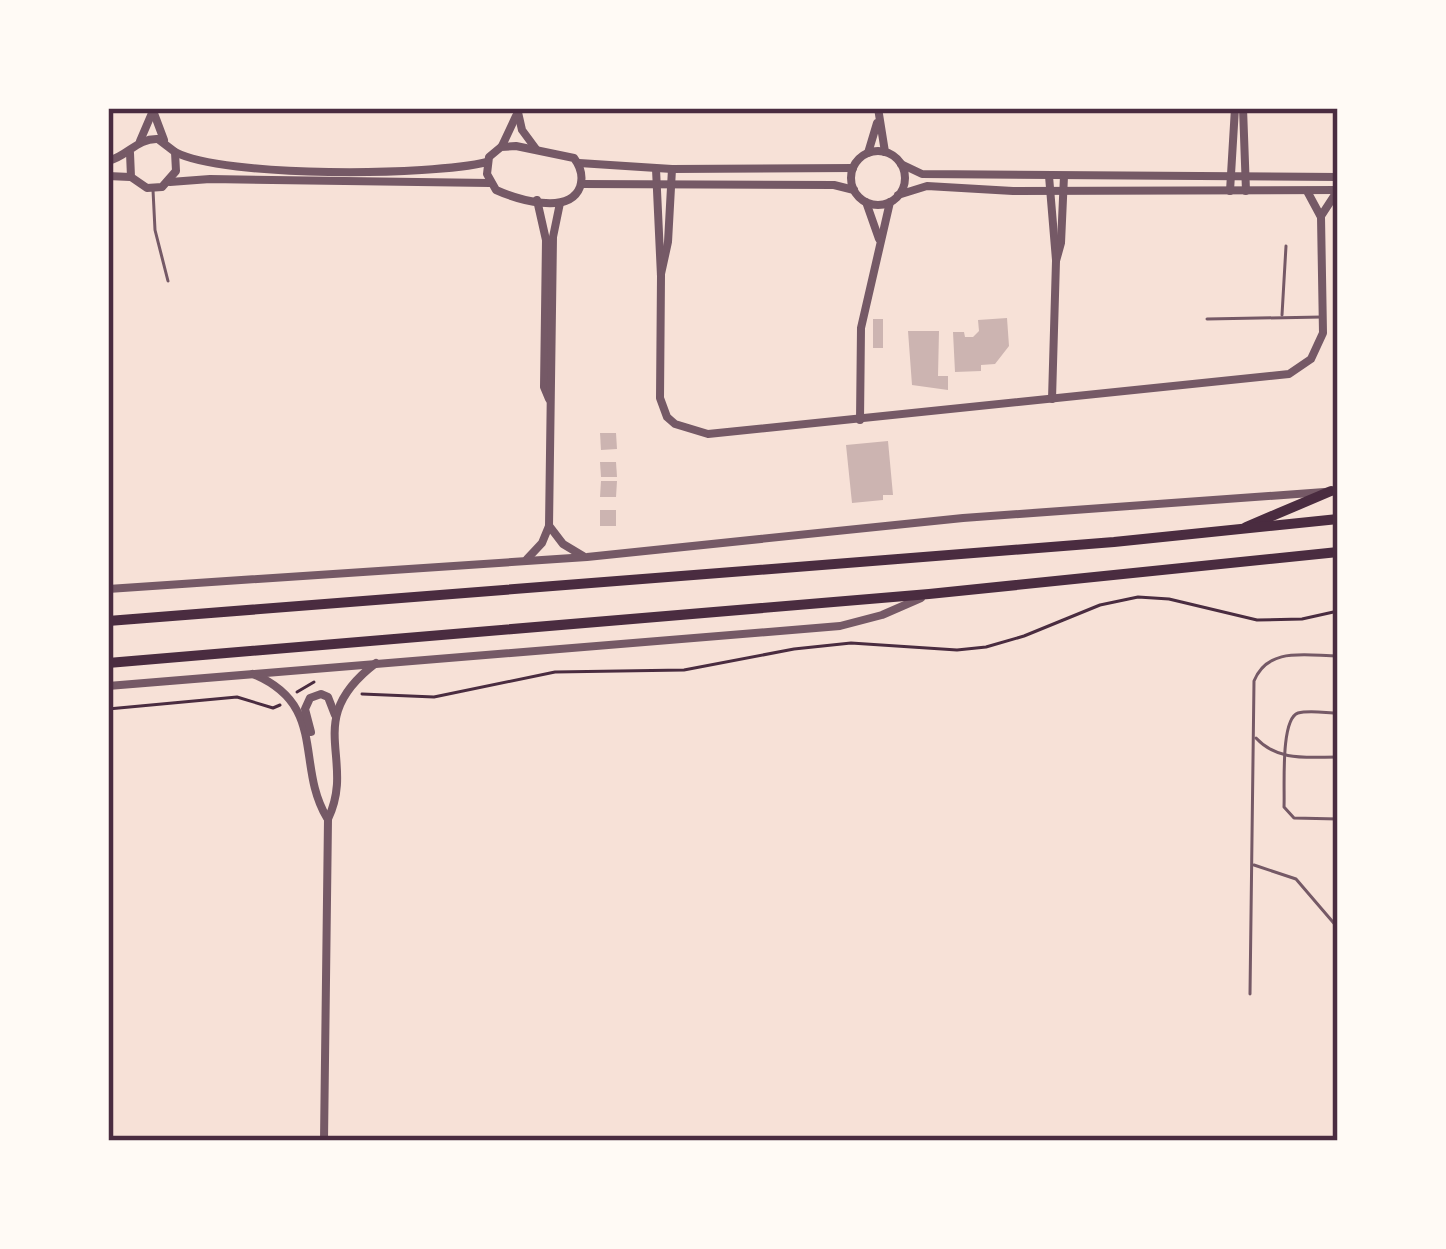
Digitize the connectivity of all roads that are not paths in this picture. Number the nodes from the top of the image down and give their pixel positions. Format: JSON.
{"nodes":[{"id":1,"x":1239,"y":108,"type":"edge"},
{"id":2,"x":153,"y":110,"type":"edge"},
{"id":3,"x":517,"y":111,"type":"edge"},
{"id":4,"x":878,"y":112,"type":"edge"},
{"id":5,"x":164,"y":141,"type":"junction"},
{"id":6,"x":140,"y":142,"type":"junction"},
{"id":7,"x":501,"y":147,"type":"junction"},
{"id":8,"x":536,"y":148,"type":"junction"},
{"id":9,"x":175,"y":152,"type":"junction"},
{"id":10,"x":885,"y":152,"type":"junction"},
{"id":11,"x":130,"y":153,"type":"junction"},
{"id":12,"x":868,"y":153,"type":"junction"},
{"id":13,"x":108,"y":161,"type":"edge"},
{"id":14,"x":488,"y":162,"type":"junction"},
{"id":15,"x":579,"y":163,"type":"junction"},
{"id":16,"x":901,"y":164,"type":"junction"},
{"id":17,"x":854,"y":168,"type":"junction"},
{"id":18,"x":656,"y":169,"type":"junction"},
{"id":19,"x":672,"y":169,"type":"junction"},
{"id":20,"x":108,"y":176,"type":"edge"},
{"id":21,"x":1049,"y":176,"type":"junction"},
{"id":22,"x":1064,"y":176,"type":"junction"},
{"id":23,"x":131,"y":177,"type":"junction"},
{"id":24,"x":1230,"y":177,"type":"junction"},
{"id":25,"x":1246,"y":177,"type":"junction"},
{"id":26,"x":1338,"y":177,"type":"edge"},
{"id":27,"x":170,"y":182,"type":"junction"},
{"id":28,"x":490,"y":183,"type":"junction"},
{"id":29,"x":581,"y":184,"type":"junction"},
{"id":30,"x":656,"y":184,"type":"junction"},
{"id":31,"x":672,"y":184,"type":"junction"},
{"id":32,"x":153,"y":188,"type":"junction"},
{"id":33,"x":854,"y":190,"type":"junction"},
{"id":34,"x":1049,"y":190,"type":"junction"},
{"id":35,"x":1338,"y":190,"type":"edge"},
{"id":36,"x":1064,"y":191,"type":"junction"},
{"id":37,"x":1230,"y":191,"type":"junction"},
{"id":38,"x":1246,"y":191,"type":"junction"},
{"id":39,"x":1307,"y":191,"type":"junction"},
{"id":40,"x":894,"y":198,"type":"junction"},
{"id":41,"x":537,"y":200,"type":"junction"},
{"id":42,"x":865,"y":202,"type":"junction"},
{"id":43,"x":560,"y":203,"type":"junction"},
{"id":44,"x":1321,"y":217,"type":"junction"},
{"id":45,"x":879,"y":241,"type":"junction"},
{"id":46,"x":1286,"y":246,"type":"dead end"},
{"id":47,"x":549,"y":257,"type":"junction"},
{"id":48,"x":1056,"y":261,"type":"junction"},
{"id":49,"x":661,"y":276,"type":"junction"},
{"id":50,"x":169,"y":281,"type":"dead end"},
{"id":51,"x":1282,"y":316,"type":"junction"},
{"id":52,"x":1323,"y":317,"type":"junction"},
{"id":53,"x":1207,"y":319,"type":"dead end"},
{"id":54,"x":1052,"y":399,"type":"junction"},
{"id":55,"x":860,"y":420,"type":"junction"},
{"id":56,"x":1335,"y":491,"type":"edge"},
{"id":57,"x":1338,"y":519,"type":"edge"},
{"id":58,"x":549,"y":526,"type":"junction"},
{"id":59,"x":1240,"y":530,"type":"junction"},
{"id":60,"x":1338,"y":552,"type":"edge"},
{"id":61,"x":587,"y":557,"type":"junction"},
{"id":62,"x":525,"y":560,"type":"junction"},
{"id":63,"x":108,"y":589,"type":"edge"},
{"id":64,"x":929,"y":595,"type":"junction"},
{"id":65,"x":108,"y":621,"type":"edge"},
{"id":66,"x":1338,"y":656,"type":"edge"},
{"id":67,"x":377,"y":662,"type":"junction"},
{"id":68,"x":108,"y":663,"type":"edge"},
{"id":69,"x":249,"y":672,"type":"junction"},
{"id":70,"x":108,"y":686,"type":"edge"},
{"id":71,"x":1338,"y":713,"type":"edge"},
{"id":72,"x":335,"y":717,"type":"junction"},
{"id":73,"x":1253,"y":733,"type":"junction"},
{"id":74,"x":309,"y":740,"type":"junction"},
{"id":75,"x":1286,"y":757,"type":"junction"},
{"id":76,"x":1338,"y":757,"type":"edge"},
{"id":77,"x":328,"y":819,"type":"junction"},
{"id":78,"x":1338,"y":819,"type":"edge"},
{"id":79,"x":1253,"y":865,"type":"junction"},
{"id":80,"x":1338,"y":928,"type":"edge"},
{"id":81,"x":1250,"y":994,"type":"dead end"},
{"id":82,"x":324,"y":1141,"type":"edge"}],
"edges":[{"from":1,"to":24,"type":"street"},
{"from":1,"to":25,"type":"street"},
{"from":2,"to":5,"type":"street"},
{"from":2,"to":6,"type":"street"},
{"from":3,"to":7,"type":"street"},
{"from":3,"to":8,"type":"street"},
{"from":4,"to":10,"type":"street"},
{"from":4,"to":12,"type":"street"},
{"from":5,"to":6,"type":"street"},
{"from":5,"to":9,"type":"street"},
{"from":6,"to":11,"type":"street"},
{"from":7,"to":8,"type":"street"},
{"from":7,"to":14,"type":"street"},
{"from":8,"to":15,"type":"street"},
{"from":9,"to":14,"type":"street"},
{"from":9,"to":27,"type":"street"},
{"from":10,"to":12,"type":"street"},
{"from":10,"to":16,"type":"street"},
{"from":11,"to":13,"type":"street"},
{"from":11,"to":23,"type":"street"},
{"from":12,"to":17,"type":"street"},
{"from":14,"to":28,"type":"street"},
{"from":15,"to":18,"type":"street"},
{"from":15,"to":29,"type":"street"},
{"from":16,"to":21,"type":"street"},
{"from":16,"to":40,"type":"street"},
{"from":17,"to":19,"type":"street"},
{"from":17,"to":33,"type":"street"},
{"from":18,"to":19,"type":"street"},
{"from":18,"to":30,"type":"street"},
{"from":19,"to":31,"type":"street"},
{"from":20,"to":23,"type":"street"},
{"from":21,"to":22,"type":"street"},
{"from":21,"to":34,"type":"street"},
{"from":22,"to":24,"type":"street"},
{"from":22,"to":36,"type":"street"},
{"from":23,"to":32,"type":"street"},
{"from":24,"to":25,"type":"street"},
{"from":24,"to":37,"type":"street"},
{"from":25,"to":26,"type":"street"},
{"from":25,"to":38,"type":"street"},
{"from":27,"to":28,"type":"street"},
{"from":27,"to":32,"type":"street"},
{"from":28,"to":41,"type":"street"},
{"from":29,"to":30,"type":"street"},
{"from":29,"to":43,"type":"street"},
{"from":30,"to":31,"type":"street"},
{"from":30,"to":49,"type":"street"},
{"from":31,"to":33,"type":"street"},
{"from":31,"to":49,"type":"street"},
{"from":32,"to":50,"type":"lane"},
{"from":33,"to":42,"type":"street"},
{"from":34,"to":36,"type":"street"},
{"from":34,"to":40,"type":"street"},
{"from":34,"to":48,"type":"street"},
{"from":35,"to":39,"type":"street"},
{"from":35,"to":44,"type":"street"},
{"from":36,"to":37,"type":"street"},
{"from":36,"to":48,"type":"street"},
{"from":37,"to":38,"type":"street"},
{"from":38,"to":39,"type":"street"},
{"from":39,"to":44,"type":"street"},
{"from":40,"to":42,"type":"street"},
{"from":40,"to":45,"type":"street"},
{"from":41,"to":43,"type":"street"},
{"from":41,"to":47,"type":"street"},
{"from":42,"to":45,"type":"street"},
{"from":43,"to":47,"type":"street"},
{"from":44,"to":52,"type":"street"},
{"from":45,"to":55,"type":"street"},
{"from":46,"to":51,"type":"lane"},
{"from":47,"to":58,"type":"street"},
{"from":48,"to":54,"type":"street"},
{"from":49,"to":55,"type":"street"},
{"from":51,"to":52,"type":"lane"},
{"from":51,"to":53,"type":"lane"},
{"from":52,"to":54,"type":"street"},
{"from":54,"to":55,"type":"street"},
{"from":56,"to":59,"type":"main road"},
{"from":56,"to":61,"type":"street"},
{"from":57,"to":59,"type":"main road"},
{"from":58,"to":61,"type":"street"},
{"from":58,"to":62,"type":"street"},
{"from":59,"to":65,"type":"main road"},
{"from":60,"to":64,"type":"main road"},
{"from":61,"to":62,"type":"street"},
{"from":62,"to":63,"type":"street"},
{"from":64,"to":67,"type":"street"},
{"from":64,"to":68,"type":"main road"},
{"from":66,"to":73,"type":"lane"},
{"from":67,"to":69,"type":"street"},
{"from":67,"to":72,"type":"street"},
{"from":69,"to":70,"type":"street"},
{"from":69,"to":74,"type":"street"},
{"from":71,"to":75,"type":"lane"},
{"from":72,"to":74,"type":"street"},
{"from":72,"to":77,"type":"street"},
{"from":73,"to":75,"type":"lane"},
{"from":73,"to":79,"type":"lane"},
{"from":74,"to":77,"type":"street"},
{"from":75,"to":76,"type":"lane"},
{"from":75,"to":78,"type":"lane"},
{"from":77,"to":82,"type":"street"},
{"from":79,"to":80,"type":"lane"},
{"from":79,"to":81,"type":"lane"}]}
